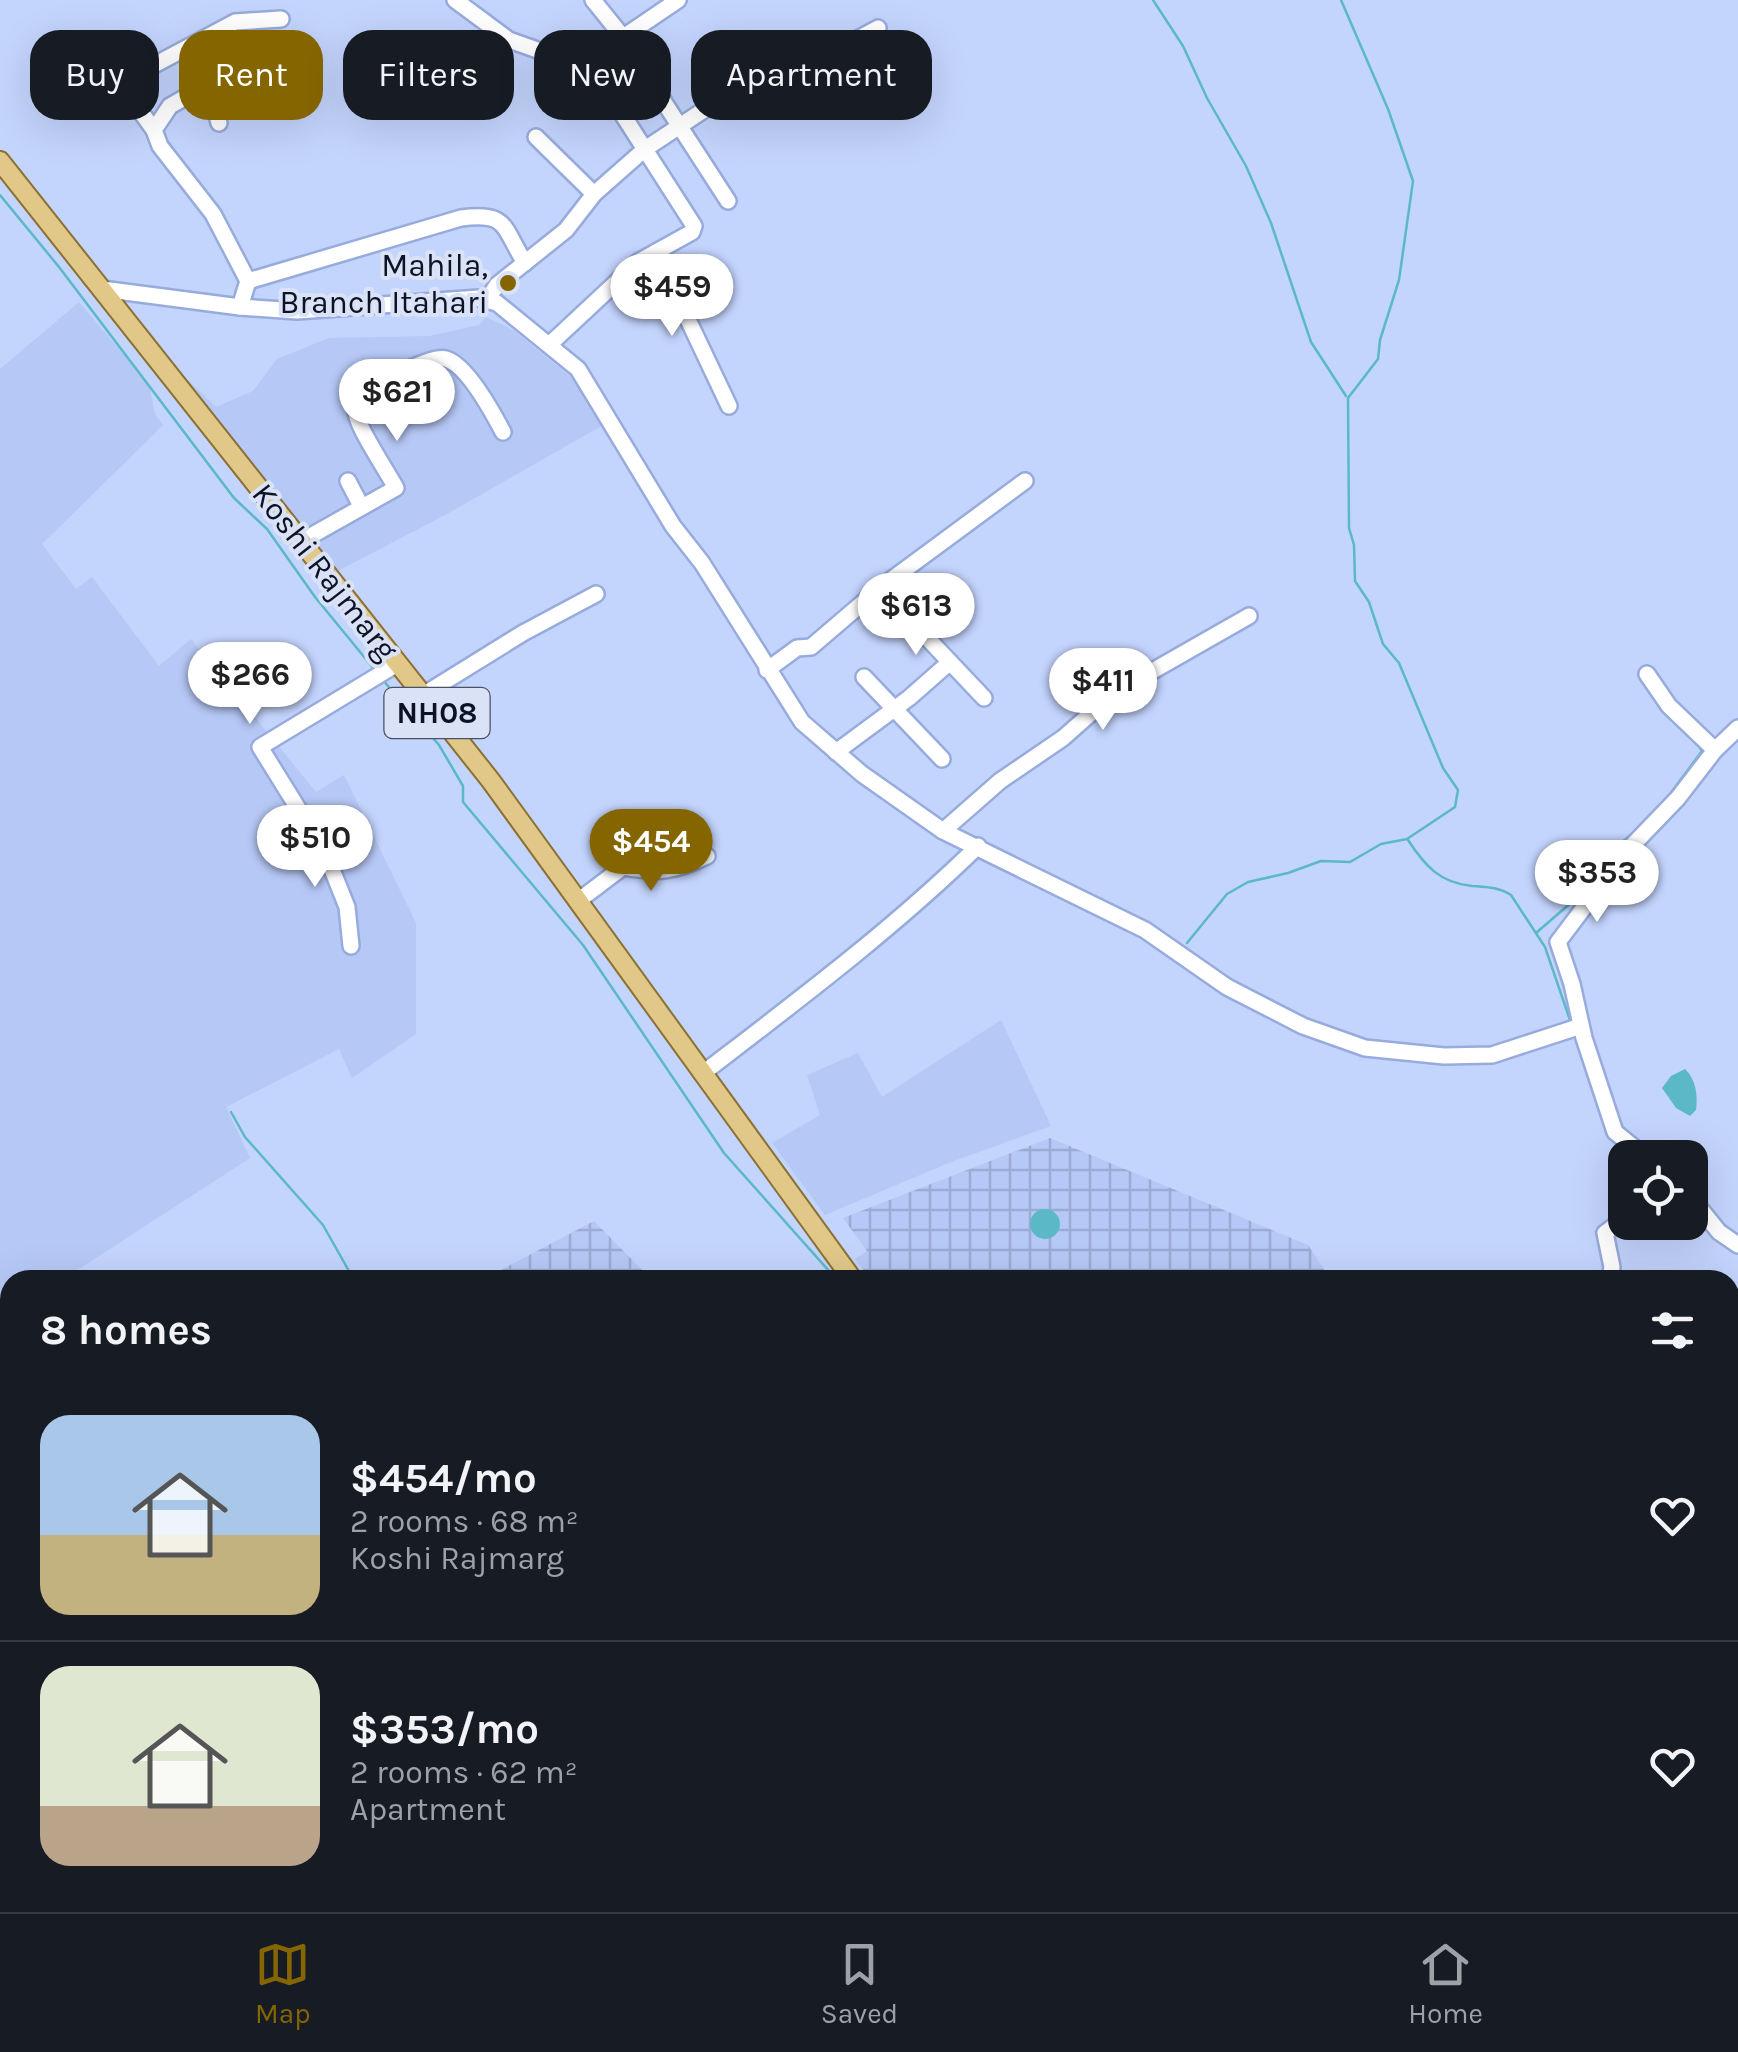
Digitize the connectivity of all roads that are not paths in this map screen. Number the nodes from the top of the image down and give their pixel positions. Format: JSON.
{"nodes":[{"id":1,"x":455,"y":0,"type":"edge"},
{"id":2,"x":593,"y":0,"type":"edge"},
{"id":3,"x":678,"y":0,"type":"edge"},
{"id":4,"x":282,"y":20,"type":"dead end"},
{"id":5,"x":878,"y":28,"type":"dead end"},
{"id":6,"x":616,"y":30,"type":"edge"},
{"id":7,"x":634,"y":30,"type":"edge"},
{"id":8,"x":179,"y":101,"type":"edge"},
{"id":9,"x":671,"y":115,"type":"edge"},
{"id":10,"x":218,"y":120,"type":"edge"},
{"id":11,"x":219,"y":123,"type":"dead end"},
{"id":12,"x":678,"y":126,"type":"junction"},
{"id":13,"x":154,"y":130,"type":"junction"},
{"id":14,"x":536,"y":137,"type":"dead end"},
{"id":15,"x":645,"y":149,"type":"junction"},
{"id":16,"x":0,"y":162,"type":"edge"},
{"id":17,"x":594,"y":194,"type":"junction"},
{"id":18,"x":728,"y":201,"type":"dead end"},
{"id":19,"x":656,"y":252,"type":"junction"},
{"id":20,"x":525,"y":263,"type":"junction"},
{"id":21,"x":248,"y":281,"type":"junction"},
{"id":22,"x":102,"y":289,"type":"junction"},
{"id":23,"x":488,"y":300,"type":"junction"},
{"id":24,"x":240,"y":308,"type":"junction"},
{"id":25,"x":549,"y":345,"type":"junction"},
{"id":26,"x":730,"y":406,"type":"dead end"},
{"id":27,"x":503,"y":432,"type":"dead end"},
{"id":28,"x":348,"y":481,"type":"dead end"},
{"id":29,"x":1025,"y":481,"type":"dead end"},
{"id":30,"x":361,"y":506,"type":"junction"},
{"id":31,"x":300,"y":542,"type":"junction"},
{"id":32,"x":880,"y":588,"type":"junction"},
{"id":33,"x":596,"y":594,"type":"dead end"},
{"id":34,"x":1249,"y":616,"type":"dead end"},
{"id":35,"x":950,"y":662,"type":"junction"},
{"id":36,"x":397,"y":664,"type":"junction"},
{"id":37,"x":767,"y":670,"type":"junction"},
{"id":38,"x":1647,"y":674,"type":"dead end"},
{"id":39,"x":864,"y":677,"type":"dead end"},
{"id":40,"x":422,"y":695,"type":"junction"},
{"id":41,"x":984,"y":698,"type":"dead end"},
{"id":42,"x":895,"y":708,"type":"junction"},
{"id":43,"x":1738,"y":728,"type":"edge"},
{"id":44,"x":1715,"y":750,"type":"junction"},
{"id":45,"x":836,"y":752,"type":"junction"},
{"id":46,"x":942,"y":759,"type":"dead end"},
{"id":47,"x":943,"y":831,"type":"junction"},
{"id":48,"x":978,"y":846,"type":"junction"},
{"id":49,"x":706,"y":856,"type":"dead end"},
{"id":50,"x":578,"y":901,"type":"junction"},
{"id":51,"x":351,"y":946,"type":"dead end"},
{"id":52,"x":1582,"y":1026,"type":"junction"},
{"id":53,"x":702,"y":1074,"type":"junction"},
{"id":54,"x":1625,"y":1140,"type":"edge"},
{"id":55,"x":1708,"y":1218,"type":"edge"},
{"id":56,"x":1608,"y":1231,"type":"edge"},
{"id":57,"x":1738,"y":1245,"type":"edge"},
{"id":58,"x":846,"y":1270,"type":"edge"},
{"id":59,"x":1612,"y":1270,"type":"edge"}],
"edges":[{"from":1,"to":15,"type":"street"},
{"from":2,"to":6,"type":"street"},
{"from":3,"to":7,"type":"street"},
{"from":4,"to":13,"type":"street"},
{"from":5,"to":12,"type":"street"},
{"from":8,"to":13,"type":"street"},
{"from":9,"to":12,"type":"street"},
{"from":10,"to":11,"type":"street"},
{"from":12,"to":15,"type":"street"},
{"from":12,"to":18,"type":"street"},
{"from":13,"to":21,"type":"street"},
{"from":14,"to":17,"type":"street"},
{"from":15,"to":17,"type":"street"},
{"from":15,"to":19,"type":"street"},
{"from":16,"to":22,"type":"main road","name":"Koshi Rajmarg","number":"NH08"},
{"from":17,"to":20,"type":"street"},
{"from":19,"to":25,"type":"street"},
{"from":19,"to":26,"type":"street"},
{"from":20,"to":21,"type":"street"},
{"from":20,"to":23,"type":"street"},
{"from":21,"to":24,"type":"street"},
{"from":22,"to":24,"type":"street"},
{"from":22,"to":31,"type":"main road","name":"Koshi Rajmarg","number":"NH08"},
{"from":23,"to":24,"type":"street"},
{"from":23,"to":25,"type":"street"},
{"from":25,"to":37,"type":"street"},
{"from":27,"to":30,"type":"street"},
{"from":28,"to":30,"type":"street"},
{"from":29,"to":32,"type":"street"},
{"from":30,"to":31,"type":"street"},
{"from":31,"to":36,"type":"main road","name":"Koshi Rajmarg","number":"NH08"},
{"from":32,"to":35,"type":"street"},
{"from":32,"to":37,"type":"street"},
{"from":33,"to":40,"type":"street"},
{"from":34,"to":47,"type":"street"},
{"from":35,"to":41,"type":"street"},
{"from":35,"to":42,"type":"street"},
{"from":36,"to":40,"type":"main road","name":"Koshi Rajmarg","number":"NH08"},
{"from":36,"to":51,"type":"street"},
{"from":37,"to":45,"type":"street"},
{"from":38,"to":44,"type":"street"},
{"from":39,"to":42,"type":"street"},
{"from":40,"to":50,"type":"main road","name":"Koshi Rajmarg","number":"NH08"},
{"from":42,"to":45,"type":"street"},
{"from":42,"to":46,"type":"street"},
{"from":43,"to":44,"type":"street"},
{"from":44,"to":52,"type":"street"},
{"from":45,"to":47,"type":"street"},
{"from":47,"to":48,"type":"street"},
{"from":48,"to":52,"type":"street"},
{"from":48,"to":53,"type":"street"},
{"from":49,"to":50,"type":"street"},
{"from":50,"to":53,"type":"main road","name":"Koshi Rajmarg","number":"NH08"},
{"from":52,"to":54,"type":"street"},
{"from":53,"to":58,"type":"main road","name":"Koshi Rajmarg","number":"NH08"},
{"from":55,"to":57,"type":"street"},
{"from":56,"to":59,"type":"street"}]}
